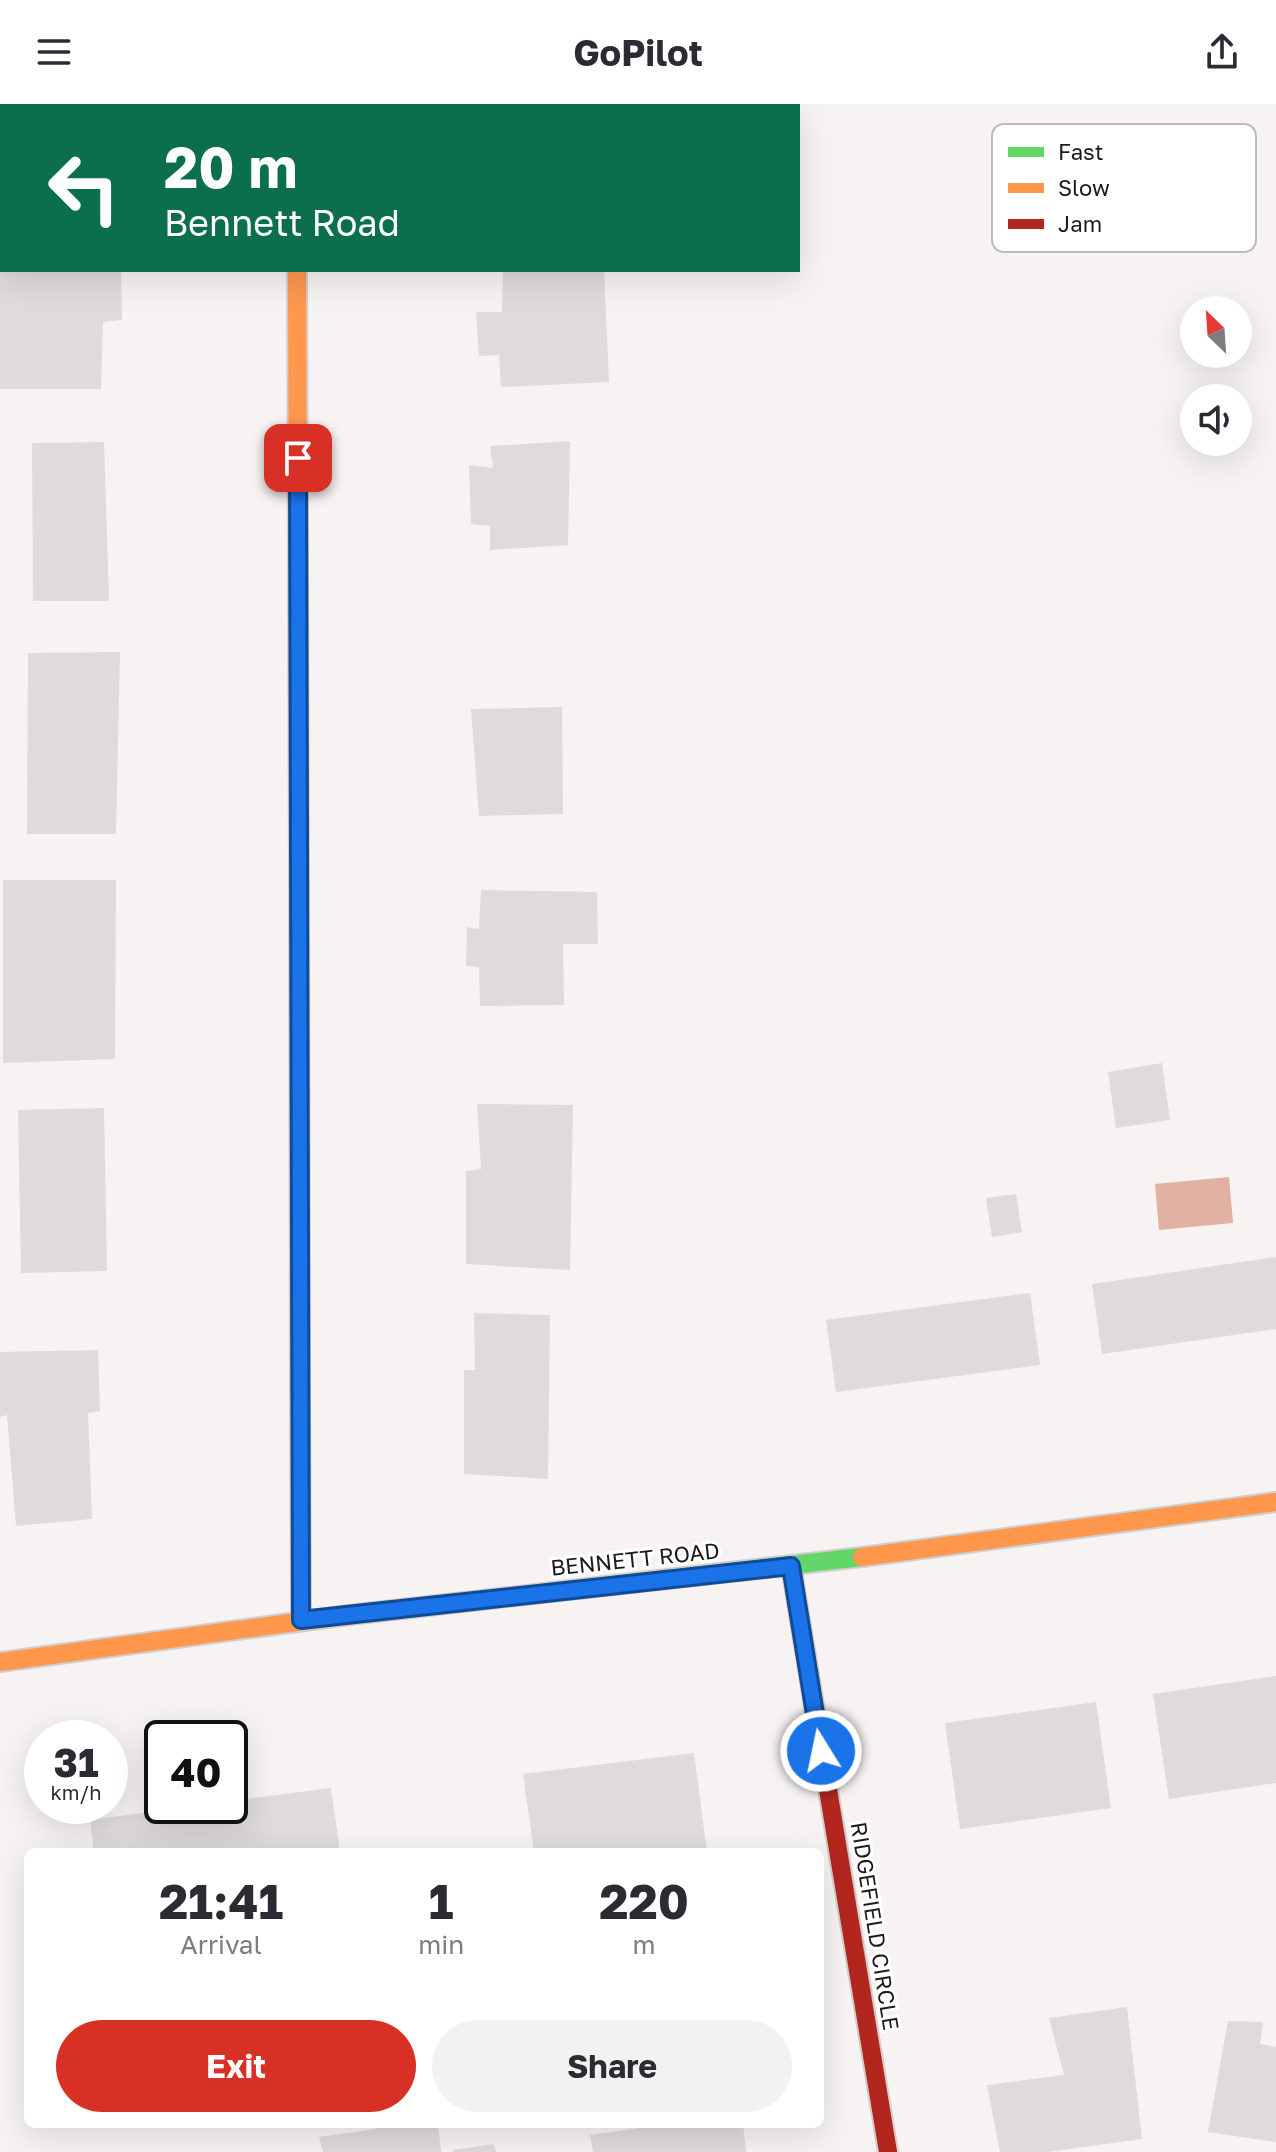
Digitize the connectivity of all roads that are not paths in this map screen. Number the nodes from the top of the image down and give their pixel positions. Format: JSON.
{"nodes":[{"id":1,"x":297,"y":272,"type":"edge"},
{"id":2,"x":1276,"y":1502,"type":"edge"},
{"id":3,"x":791,"y":1566,"type":"junction"},
{"id":4,"x":301,"y":1620,"type":"junction"},
{"id":5,"x":0,"y":1662,"type":"edge"},
{"id":6,"x":888,"y":2152,"type":"edge"}],
"edges":[{"from":1,"to":4,"type":"street"},
{"from":2,"to":3,"type":"street","name":"BENNETT ROAD"},
{"from":3,"to":4,"type":"street","name":"BENNETT ROAD"},
{"from":3,"to":6,"type":"street","name":"RIDGEFIELD CIRCLE"},
{"from":4,"to":5,"type":"street","name":"BENNETT ROAD"}]}
